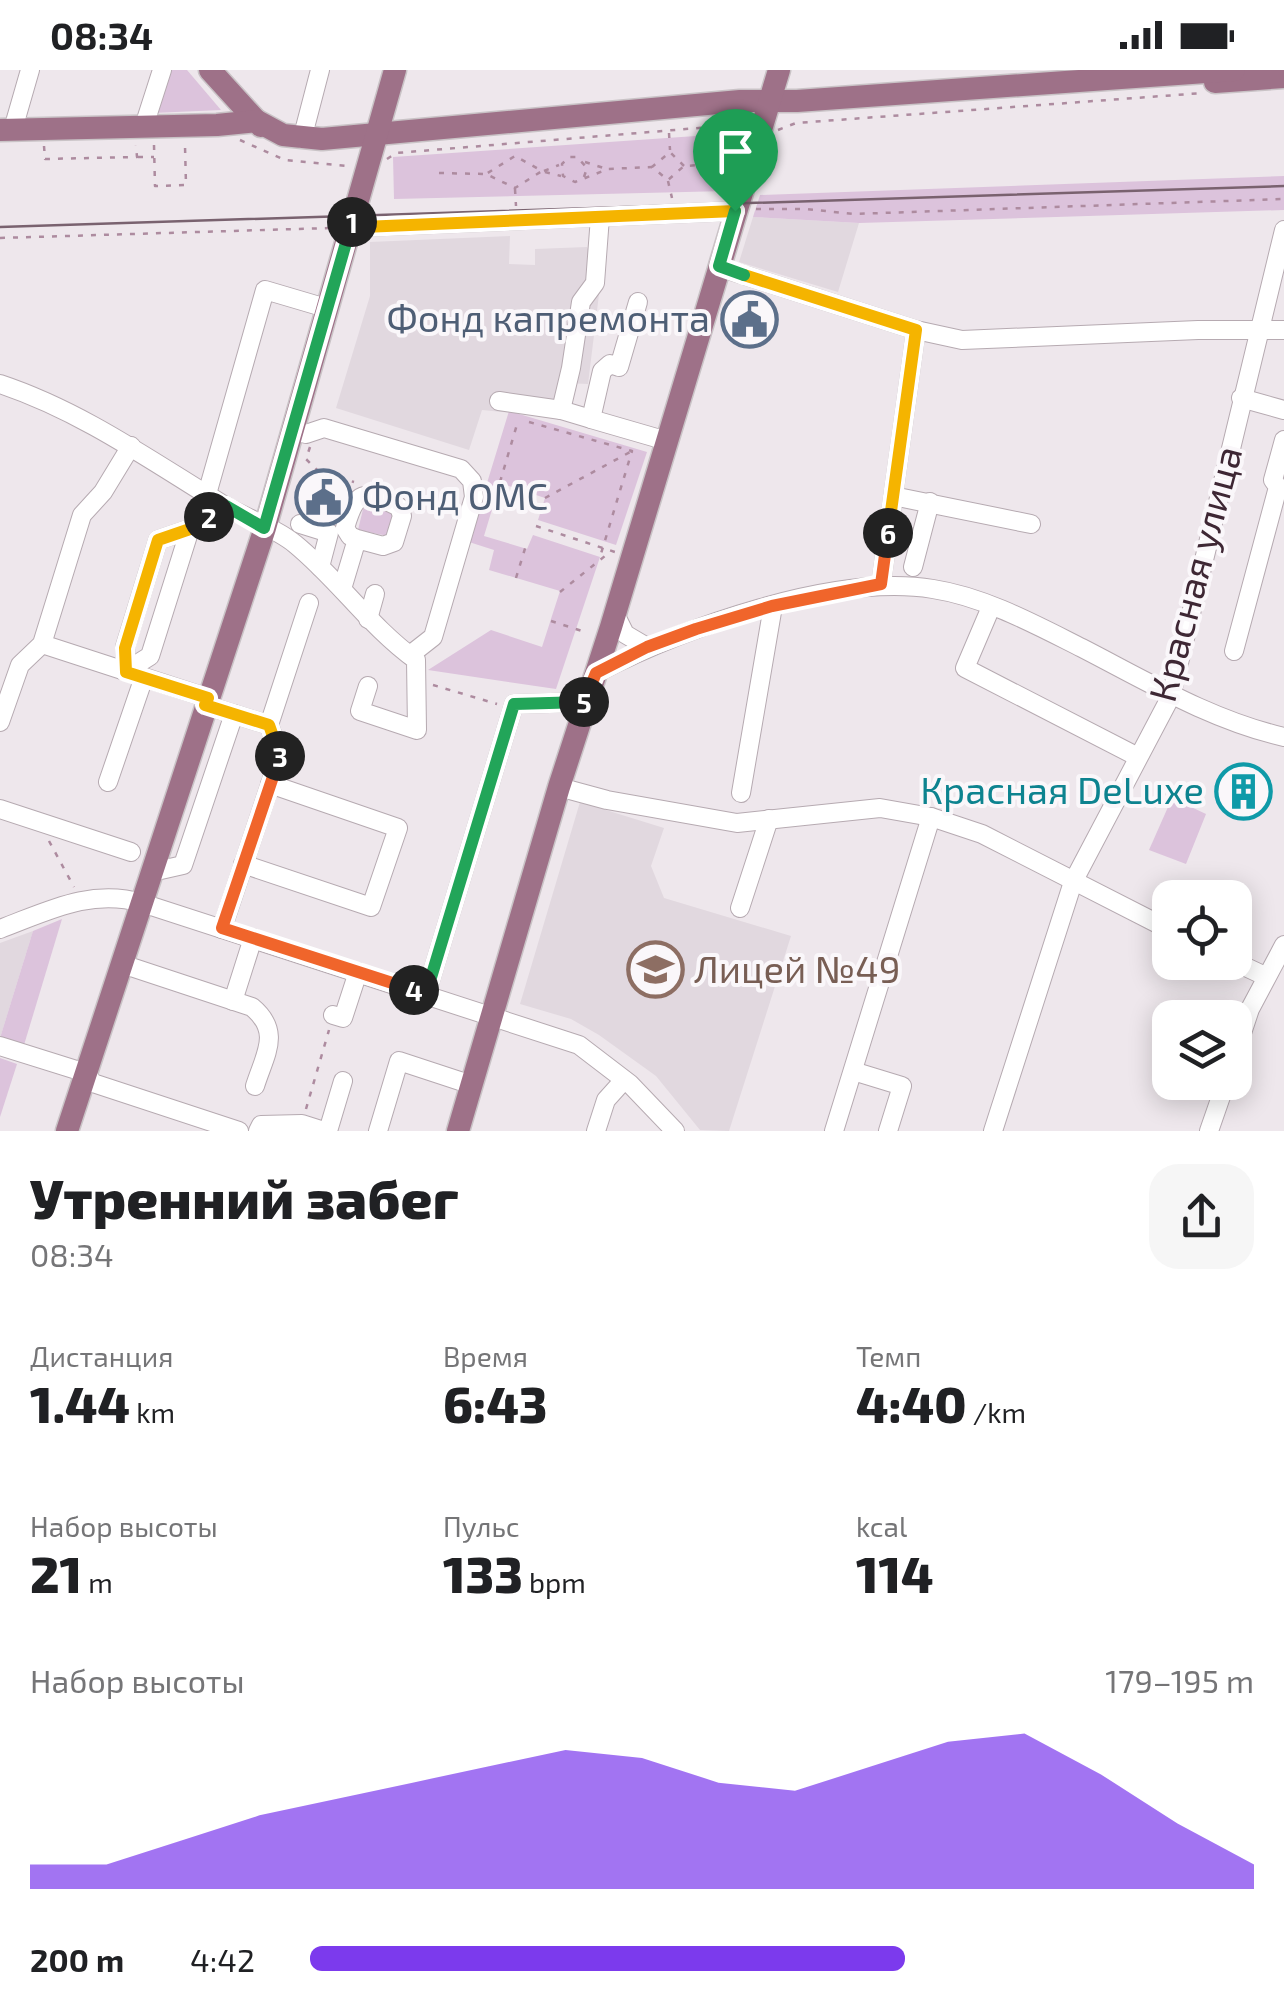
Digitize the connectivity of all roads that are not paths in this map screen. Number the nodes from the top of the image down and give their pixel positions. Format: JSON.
{"nodes":[{"id":1,"x":30,"y":70,"type":"edge"},
{"id":2,"x":162,"y":70,"type":"edge"},
{"id":3,"x":210,"y":70,"type":"edge"},
{"id":4,"x":395,"y":70,"type":"edge"},
{"id":5,"x":779,"y":70,"type":"edge"},
{"id":6,"x":1234,"y":70,"type":"edge"},
{"id":7,"x":315,"y":73,"type":"edge"},
{"id":8,"x":1284,"y":77,"type":"edge"},
{"id":9,"x":1073,"y":82,"type":"edge"},
{"id":10,"x":769,"y":115,"type":"junction"},
{"id":11,"x":257,"y":121,"type":"junction"},
{"id":12,"x":6,"y":129,"type":"edge"},
{"id":13,"x":145,"y":131,"type":"junction"},
{"id":14,"x":302,"y":139,"type":"junction"},
{"id":15,"x":374,"y":139,"type":"junction"},
{"id":16,"x":736,"y":211,"type":"junction"},
{"id":17,"x":600,"y":217,"type":"junction"},
{"id":18,"x":350,"y":225,"type":"junction"},
{"id":19,"x":1284,"y":230,"type":"edge"},
{"id":20,"x":719,"y":266,"type":"junction"},
{"id":21,"x":638,"y":302,"type":"dead end"},
{"id":22,"x":326,"y":308,"type":"junction"},
{"id":23,"x":916,"y":330,"type":"junction"},
{"id":24,"x":1258,"y":330,"type":"junction"},
{"id":25,"x":1284,"y":330,"type":"edge"},
{"id":26,"x":0,"y":384,"type":"edge"},
{"id":27,"x":1241,"y":398,"type":"junction"},
{"id":28,"x":499,"y":400,"type":"dead end"},
{"id":29,"x":561,"y":410,"type":"junction"},
{"id":30,"x":1284,"y":410,"type":"edge"},
{"id":31,"x":591,"y":419,"type":"junction"},
{"id":32,"x":292,"y":430,"type":"junction"},
{"id":33,"x":1284,"y":440,"type":"edge"},
{"id":34,"x":667,"y":441,"type":"junction"},
{"id":35,"x":131,"y":446,"type":"junction"},
{"id":36,"x":206,"y":494,"type":"junction"},
{"id":37,"x":893,"y":496,"type":"junction"},
{"id":38,"x":930,"y":502,"type":"junction"},
{"id":39,"x":226,"y":506,"type":"junction"},
{"id":40,"x":300,"y":524,"type":"dead end"},
{"id":41,"x":1031,"y":524,"type":"dead end"},
{"id":42,"x":264,"y":528,"type":"junction"},
{"id":43,"x":190,"y":529,"type":"junction"},
{"id":44,"x":357,"y":539,"type":"junction"},
{"id":45,"x":320,"y":567,"type":"junction"},
{"id":46,"x":913,"y":567,"type":"dead end"},
{"id":47,"x":881,"y":584,"type":"junction"},
{"id":48,"x":359,"y":595,"type":"junction"},
{"id":49,"x":309,"y":603,"type":"dead end"},
{"id":50,"x":772,"y":606,"type":"junction"},
{"id":51,"x":991,"y":607,"type":"junction"},
{"id":52,"x":615,"y":614,"type":"junction"},
{"id":53,"x":42,"y":644,"type":"junction"},
{"id":54,"x":647,"y":647,"type":"junction"},
{"id":55,"x":1234,"y":652,"type":"dead end"},
{"id":56,"x":410,"y":655,"type":"junction"},
{"id":57,"x":596,"y":673,"type":"junction"},
{"id":58,"x":135,"y":674,"type":"junction"},
{"id":59,"x":368,"y":686,"type":"dead end"},
{"id":60,"x":1171,"y":696,"type":"junction"},
{"id":61,"x":206,"y":701,"type":"junction"},
{"id":62,"x":586,"y":702,"type":"junction"},
{"id":63,"x":234,"y":714,"type":"junction"},
{"id":64,"x":0,"y":722,"type":"edge"},
{"id":65,"x":269,"y":725,"type":"junction"},
{"id":66,"x":1284,"y":738,"type":"edge"},
{"id":67,"x":1138,"y":757,"type":"junction"},
{"id":68,"x":108,"y":782,"type":"dead end"},
{"id":69,"x":270,"y":784,"type":"junction"},
{"id":70,"x":559,"y":787,"type":"junction"},
{"id":71,"x":741,"y":793,"type":"dead end"},
{"id":72,"x":1,"y":813,"type":"edge"},
{"id":73,"x":931,"y":817,"type":"junction"},
{"id":74,"x":769,"y":818,"type":"junction"},
{"id":75,"x":131,"y":852,"type":"dead end"},
{"id":76,"x":243,"y":864,"type":"junction"},
{"id":77,"x":152,"y":872,"type":"junction"},
{"id":78,"x":1073,"y":882,"type":"junction"},
{"id":79,"x":142,"y":903,"type":"junction"},
{"id":80,"x":740,"y":908,"type":"dead end"},
{"id":81,"x":1152,"y":921,"type":"edge"},
{"id":82,"x":222,"y":928,"type":"junction"},
{"id":83,"x":0,"y":930,"type":"edge"},
{"id":84,"x":253,"y":938,"type":"junction"},
{"id":85,"x":1284,"y":945,"type":"edge"},
{"id":86,"x":122,"y":964,"type":"junction"},
{"id":87,"x":1252,"y":970,"type":"edge"},
{"id":88,"x":358,"y":972,"type":"junction"},
{"id":89,"x":1265,"y":976,"type":"junction"},
{"id":90,"x":426,"y":994,"type":"junction"},
{"id":91,"x":233,"y":1001,"type":"junction"},
{"id":92,"x":1252,"y":1010,"type":"edge"},
{"id":93,"x":333,"y":1015,"type":"road end"},
{"id":94,"x":493,"y":1015,"type":"junction"},
{"id":95,"x":0,"y":1046,"type":"edge"},
{"id":96,"x":853,"y":1071,"type":"junction"},
{"id":97,"x":86,"y":1073,"type":"junction"},
{"id":98,"x":624,"y":1080,"type":"junction"},
{"id":99,"x":343,"y":1081,"type":"dead end"},
{"id":100,"x":472,"y":1085,"type":"junction"},
{"id":101,"x":255,"y":1086,"type":"dead end"},
{"id":102,"x":1220,"y":1100,"type":"edge"},
{"id":103,"x":200,"y":1125,"type":"edge"},
{"id":104,"x":67,"y":1131,"type":"edge"},
{"id":105,"x":238,"y":1131,"type":"edge"},
{"id":106,"x":258,"y":1131,"type":"edge"},
{"id":107,"x":326,"y":1131,"type":"edge"},
{"id":108,"x":378,"y":1131,"type":"edge"},
{"id":109,"x":458,"y":1131,"type":"edge"},
{"id":110,"x":596,"y":1131,"type":"edge"},
{"id":111,"x":675,"y":1131,"type":"edge"},
{"id":112,"x":834,"y":1131,"type":"edge"},
{"id":113,"x":888,"y":1131,"type":"edge"},
{"id":114,"x":993,"y":1131,"type":"edge"},
{"id":115,"x":1209,"y":1131,"type":"edge"}],
"edges":[{"from":1,"to":12,"type":"street"},
{"from":2,"to":13,"type":"street"},
{"from":3,"to":11,"type":"main road"},
{"from":4,"to":15,"type":"main road"},
{"from":5,"to":10,"type":"main road"},
{"from":6,"to":9,"type":"main road"},
{"from":7,"to":14,"type":"street"},
{"from":8,"to":9,"type":"main road"},
{"from":9,"to":10,"type":"main road"},
{"from":10,"to":15,"type":"main road"},
{"from":10,"to":16,"type":"main road"},
{"from":11,"to":13,"type":"main road"},
{"from":11,"to":14,"type":"main road"},
{"from":11,"to":15,"type":"main road"},
{"from":12,"to":13,"type":"main road"},
{"from":14,"to":15,"type":"main road"},
{"from":15,"to":18,"type":"main road"},
{"from":16,"to":17,"type":"street"},
{"from":16,"to":20,"type":"main road"},
{"from":17,"to":18,"type":"street"},
{"from":17,"to":29,"type":"street"},
{"from":18,"to":22,"type":"main road"},
{"from":19,"to":24,"type":"street","name":"Красная улица"},
{"from":20,"to":23,"type":"street"},
{"from":20,"to":34,"type":"main road"},
{"from":21,"to":31,"type":"street"},
{"from":22,"to":32,"type":"main road"},
{"from":22,"to":36,"type":"street"},
{"from":23,"to":24,"type":"street"},
{"from":23,"to":37,"type":"street"},
{"from":24,"to":25,"type":"street"},
{"from":24,"to":27,"type":"street","name":"Красная улица"},
{"from":26,"to":35,"type":"street"},
{"from":27,"to":30,"type":"street"},
{"from":27,"to":60,"type":"street","name":"Красная улица"},
{"from":28,"to":29,"type":"street"},
{"from":29,"to":31,"type":"street"},
{"from":31,"to":34,"type":"street"},
{"from":32,"to":42,"type":"main road"},
{"from":32,"to":56,"type":"street"},
{"from":33,"to":55,"type":"street"},
{"from":34,"to":52,"type":"main road"},
{"from":35,"to":36,"type":"street"},
{"from":35,"to":53,"type":"street"},
{"from":36,"to":39,"type":"street"},
{"from":37,"to":38,"type":"street"},
{"from":37,"to":47,"type":"street"},
{"from":38,"to":41,"type":"street"},
{"from":38,"to":46,"type":"street"},
{"from":39,"to":42,"type":"street"},
{"from":39,"to":43,"type":"street"},
{"from":40,"to":45,"type":"street"},
{"from":42,"to":45,"type":"street"},
{"from":42,"to":61,"type":"main road"},
{"from":43,"to":58,"type":"street"},
{"from":43,"to":58,"type":"street"},
{"from":44,"to":44,"type":"street"},
{"from":44,"to":48,"type":"street"},
{"from":45,"to":48,"type":"street"},
{"from":47,"to":50,"type":"street"},
{"from":47,"to":51,"type":"street"},
{"from":48,"to":56,"type":"street"},
{"from":49,"to":65,"type":"street"},
{"from":50,"to":54,"type":"street"},
{"from":50,"to":71,"type":"street"},
{"from":51,"to":60,"type":"street"},
{"from":51,"to":67,"type":"street"},
{"from":52,"to":54,"type":"street"},
{"from":52,"to":57,"type":"main road"},
{"from":53,"to":58,"type":"street"},
{"from":53,"to":64,"type":"street"},
{"from":54,"to":57,"type":"street"},
{"from":56,"to":59,"type":"street"},
{"from":57,"to":62,"type":"main road"},
{"from":58,"to":61,"type":"street"},
{"from":58,"to":68,"type":"street"},
{"from":60,"to":66,"type":"street"},
{"from":60,"to":67,"type":"street","name":"Красная улица"},
{"from":61,"to":63,"type":"street"},
{"from":61,"to":77,"type":"main road"},
{"from":62,"to":70,"type":"main road"},
{"from":62,"to":90,"type":"street"},
{"from":63,"to":65,"type":"street"},
{"from":63,"to":77,"type":"street"},
{"from":65,"to":69,"type":"street"},
{"from":67,"to":78,"type":"street","name":"Красная улица"},
{"from":69,"to":76,"type":"street"},
{"from":69,"to":76,"type":"street"},
{"from":70,"to":74,"type":"street"},
{"from":70,"to":94,"type":"main road"},
{"from":72,"to":75,"type":"street"},
{"from":73,"to":74,"type":"street"},
{"from":73,"to":78,"type":"street"},
{"from":73,"to":96,"type":"street"},
{"from":74,"to":80,"type":"street"},
{"from":76,"to":82,"type":"street"},
{"from":77,"to":79,"type":"main road"},
{"from":78,"to":81,"type":"street"},
{"from":78,"to":114,"type":"street","name":"Красная улица"},
{"from":79,"to":82,"type":"street"},
{"from":79,"to":83,"type":"street"},
{"from":79,"to":86,"type":"main road"},
{"from":82,"to":84,"type":"street"},
{"from":84,"to":88,"type":"street"},
{"from":84,"to":91,"type":"street"},
{"from":85,"to":89,"type":"street"},
{"from":86,"to":91,"type":"street"},
{"from":86,"to":97,"type":"main road"},
{"from":87,"to":89,"type":"street"},
{"from":88,"to":90,"type":"street"},
{"from":88,"to":93,"type":"street"},
{"from":89,"to":92,"type":"street"},
{"from":90,"to":94,"type":"street"},
{"from":91,"to":101,"type":"street"},
{"from":94,"to":98,"type":"street"},
{"from":94,"to":100,"type":"main road"},
{"from":95,"to":97,"type":"street"},
{"from":96,"to":112,"type":"street"},
{"from":96,"to":113,"type":"street"},
{"from":97,"to":103,"type":"street"},
{"from":97,"to":104,"type":"main road"},
{"from":98,"to":110,"type":"street"},
{"from":98,"to":111,"type":"street"},
{"from":99,"to":107,"type":"street"},
{"from":100,"to":108,"type":"street"},
{"from":100,"to":109,"type":"main road"},
{"from":102,"to":115,"type":"street"},
{"from":103,"to":105,"type":"street"},
{"from":106,"to":107,"type":"street"}]}
